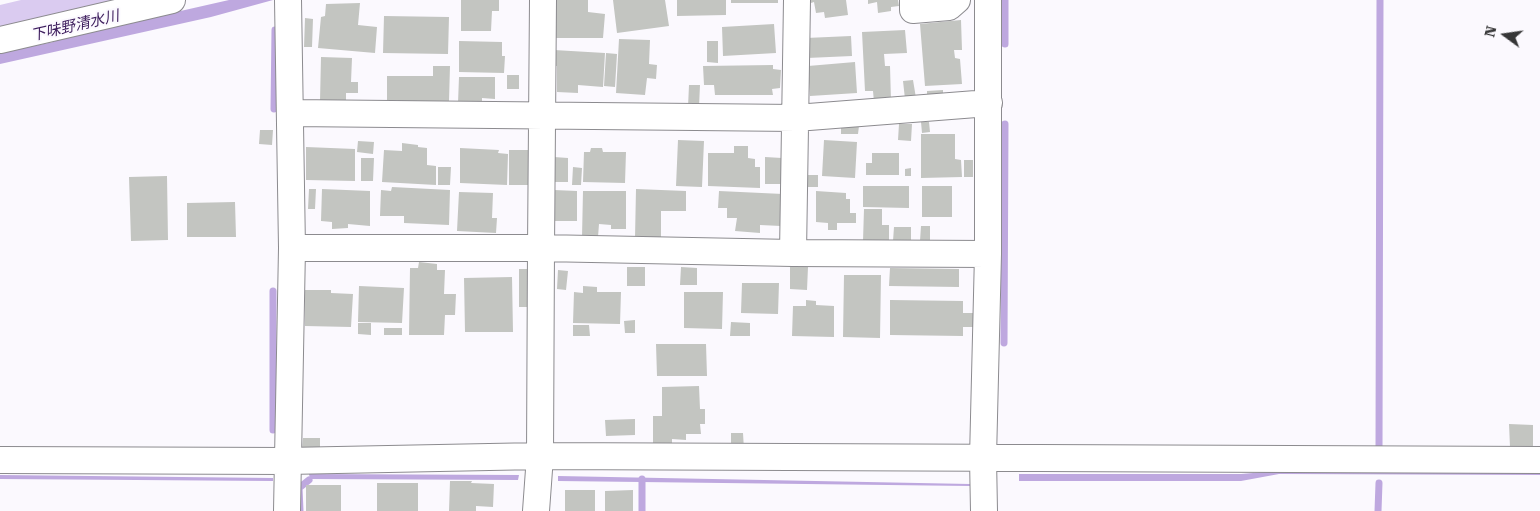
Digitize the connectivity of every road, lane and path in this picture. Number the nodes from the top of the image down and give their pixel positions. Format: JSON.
{"nodes":[{"id":1,"x":172,"y":0,"type":"edge"},
{"id":2,"x":288,"y":0,"type":"edge"},
{"id":3,"x":544,"y":0,"type":"edge"},
{"id":4,"x":797,"y":0,"type":"edge"},
{"id":5,"x":913,"y":0,"type":"edge"},
{"id":6,"x":958,"y":0,"type":"edge"},
{"id":7,"x":988,"y":0,"type":"edge"},
{"id":8,"x":0,"y":40,"type":"edge"},
{"id":9,"x":989,"y":103,"type":"junction"},
{"id":10,"x":291,"y":113,"type":"junction"},
{"id":11,"x":542,"y":115,"type":"junction"},
{"id":12,"x":796,"y":118,"type":"junction"},
{"id":13,"x":292,"y":248,"type":"junction"},
{"id":14,"x":541,"y":248,"type":"junction"},
{"id":15,"x":793,"y":253,"type":"junction"},
{"id":16,"x":988,"y":254,"type":"junction"},
{"id":17,"x":540,"y":456,"type":"junction"},
{"id":18,"x":983,"y":458,"type":"junction"},
{"id":19,"x":0,"y":460,"type":"edge"},
{"id":20,"x":1540,"y":460,"type":"edge"},
{"id":21,"x":287,"y":461,"type":"junction"},
{"id":22,"x":287,"y":511,"type":"edge"},
{"id":23,"x":536,"y":511,"type":"edge"},
{"id":24,"x":984,"y":511,"type":"edge"}],
"edges":[{"from":1,"to":8,"type":"street"},
{"from":2,"to":10,"type":"street"},
{"from":3,"to":11,"type":"street"},
{"from":4,"to":12,"type":"street"},
{"from":5,"to":6,"type":"street"},
{"from":7,"to":9,"type":"street"},
{"from":9,"to":12,"type":"street"},
{"from":9,"to":16,"type":"street"},
{"from":10,"to":11,"type":"street"},
{"from":10,"to":13,"type":"street"},
{"from":11,"to":12,"type":"street"},
{"from":11,"to":14,"type":"street"},
{"from":12,"to":15,"type":"street"},
{"from":13,"to":14,"type":"street"},
{"from":13,"to":21,"type":"street"},
{"from":14,"to":15,"type":"street"},
{"from":14,"to":17,"type":"street"},
{"from":15,"to":16,"type":"street"},
{"from":16,"to":18,"type":"street"},
{"from":17,"to":18,"type":"street"},
{"from":17,"to":21,"type":"street"},
{"from":17,"to":23,"type":"street"},
{"from":18,"to":20,"type":"street"},
{"from":18,"to":24,"type":"street"},
{"from":19,"to":21,"type":"street"},
{"from":21,"to":22,"type":"street"}]}
